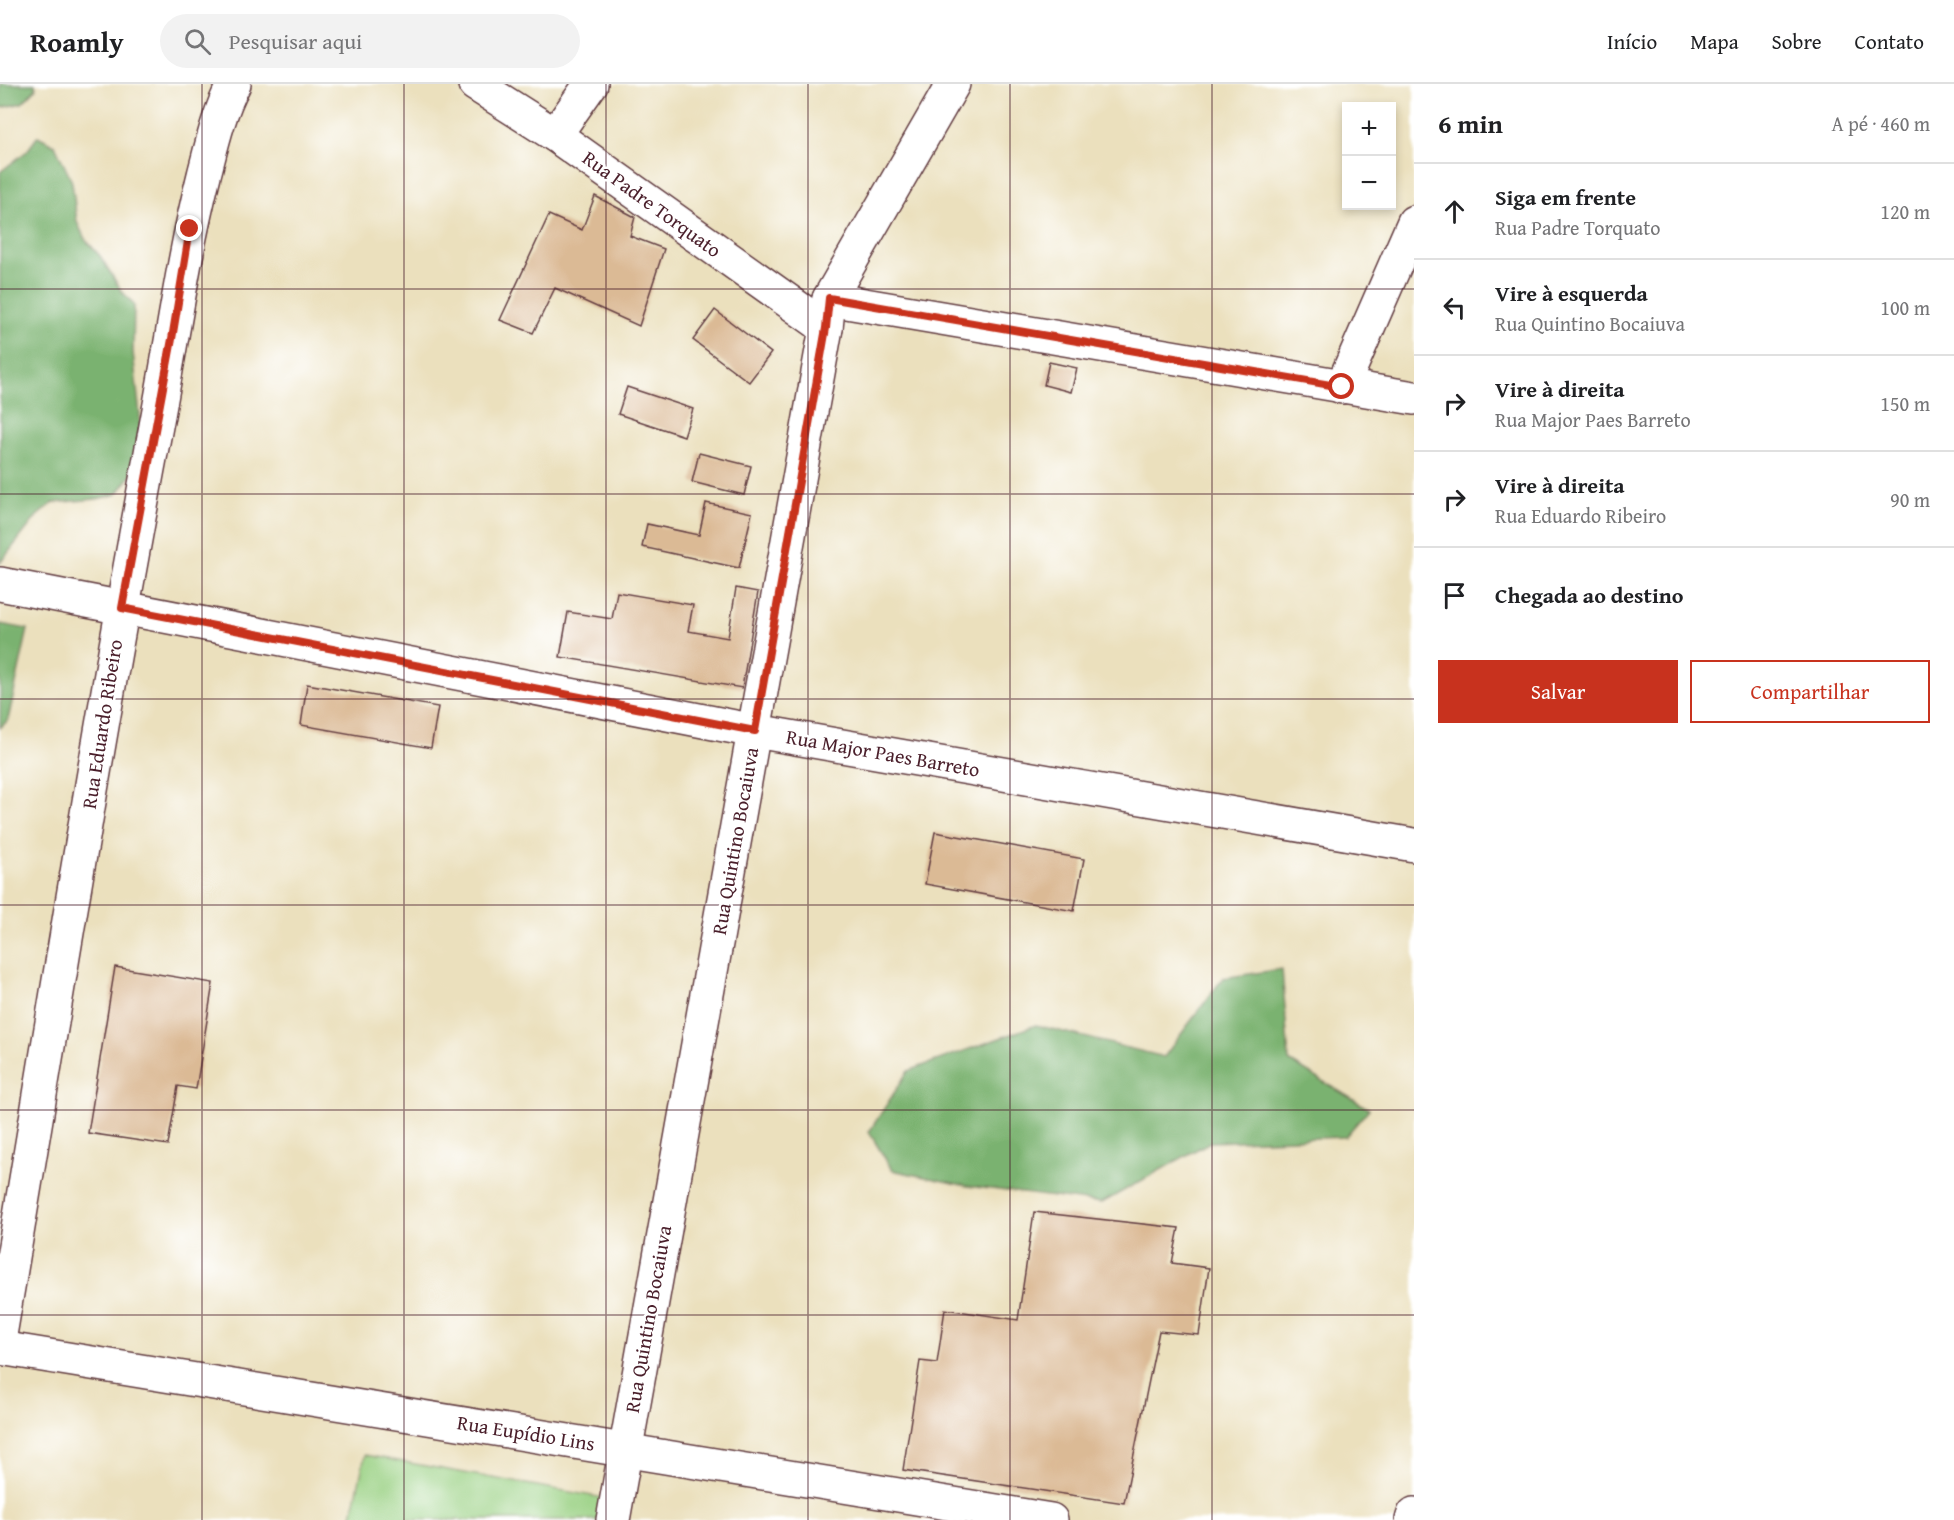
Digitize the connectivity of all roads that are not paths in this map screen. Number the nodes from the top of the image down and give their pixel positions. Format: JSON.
{"nodes":[{"id":1,"x":234,"y":84,"type":"edge"},
{"id":2,"x":475,"y":84,"type":"edge"},
{"id":3,"x":591,"y":84,"type":"edge"},
{"id":4,"x":953,"y":84,"type":"edge"},
{"id":5,"x":555,"y":135,"type":"junction"},
{"id":6,"x":1414,"y":222,"type":"edge"},
{"id":7,"x":828,"y":313,"type":"junction"},
{"id":8,"x":1342,"y":387,"type":"junction"},
{"id":9,"x":1414,"y":398,"type":"edge"},
{"id":10,"x":0,"y":584,"type":"edge"},
{"id":11,"x":122,"y":608,"type":"junction"},
{"id":12,"x":755,"y":731,"type":"junction"},
{"id":13,"x":1414,"y":845,"type":"edge"},
{"id":14,"x":0,"y":1335,"type":"edge"},
{"id":15,"x":0,"y":1348,"type":"edge"},
{"id":16,"x":624,"y":1449,"type":"junction"},
{"id":17,"x":1414,"y":1514,"type":"edge"},
{"id":18,"x":613,"y":1520,"type":"edge"},
{"id":19,"x":1051,"y":1520,"type":"edge"},
{"id":20,"x":1412,"y":1520,"type":"edge"}],
"edges":[{"from":1,"to":11,"type":"street","name":"Rua Eduardo Ribeiro"},
{"from":2,"to":5,"type":"street","name":"Rua Padre Torquato"},
{"from":3,"to":5,"type":"street"},
{"from":4,"to":7,"type":"street","name":"Rua Quintino Bocaiuva"},
{"from":5,"to":7,"type":"street","name":"Rua Padre Torquato"},
{"from":6,"to":8,"type":"street"},
{"from":7,"to":8,"type":"street","name":"Rua Padre Torquato"},
{"from":7,"to":12,"type":"street","name":"Rua Quintino Bocaiuva"},
{"from":8,"to":9,"type":"street","name":"Rua Padre Torquato"},
{"from":10,"to":11,"type":"street","name":"Rua Major Paes Barreto"},
{"from":11,"to":12,"type":"street","name":"Rua Major Paes Barreto"},
{"from":11,"to":14,"type":"street","name":"Rua Eduardo Ribeiro"},
{"from":12,"to":13,"type":"street","name":"Rua Major Paes Barreto"},
{"from":12,"to":16,"type":"street","name":"Rua Quintino Bocaiuva"},
{"from":15,"to":16,"type":"street","name":"Rua Eupídio Lins"},
{"from":16,"to":18,"type":"street","name":"Rua Quintino Bocaiuva"},
{"from":16,"to":19,"type":"street","name":"Rua Eupídio Lins"},
{"from":17,"to":20,"type":"street"}]}
